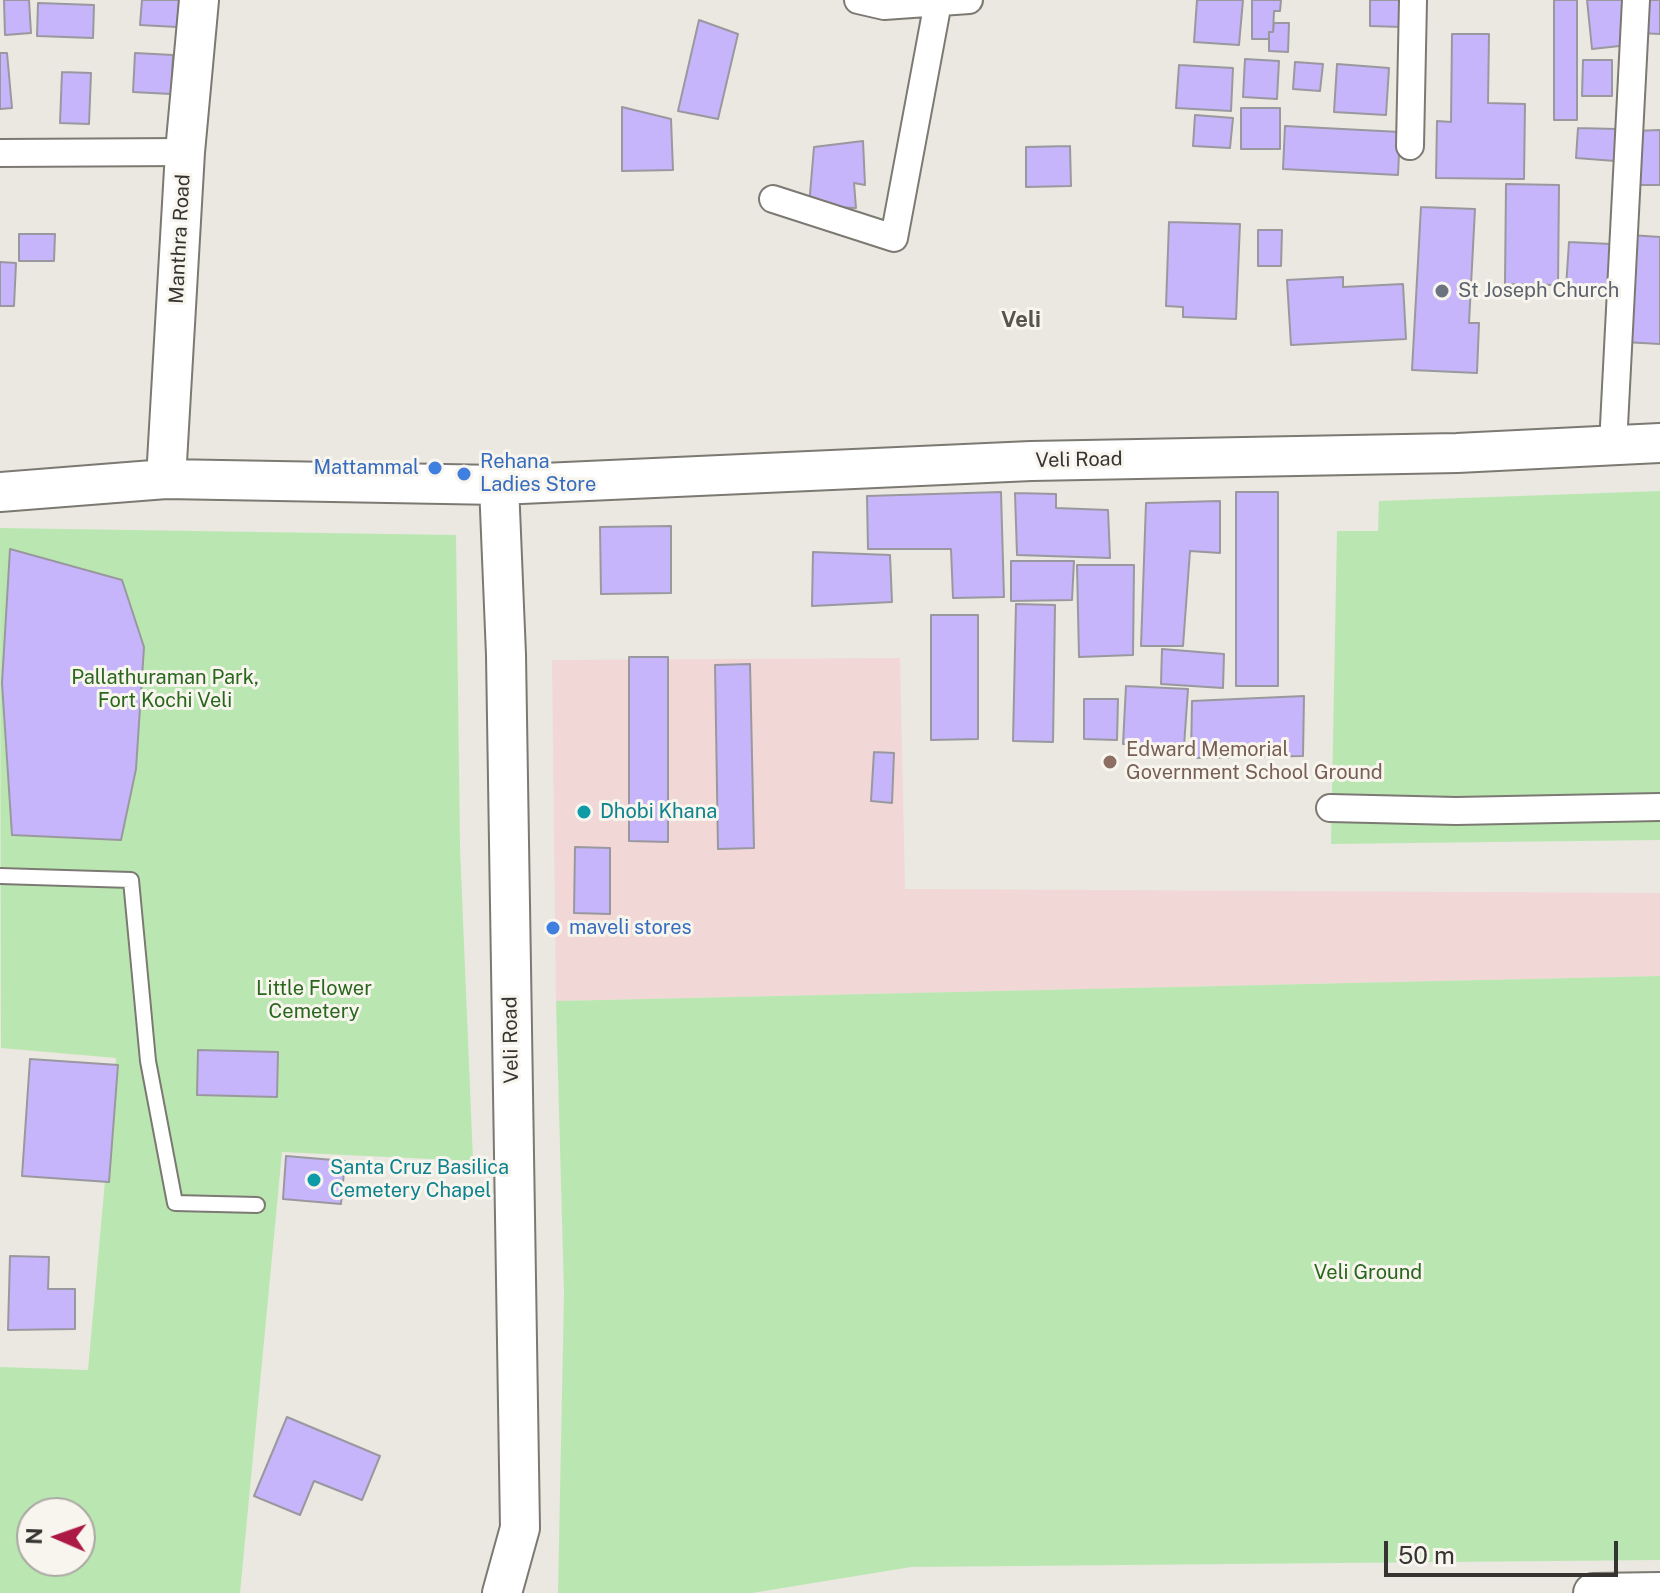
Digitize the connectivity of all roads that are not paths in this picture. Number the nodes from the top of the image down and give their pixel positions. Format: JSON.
{"nodes":[{"id":1,"x":199,"y":0,"type":"edge"},
{"id":2,"x":858,"y":0,"type":"edge"},
{"id":3,"x":969,"y":0,"type":"edge"},
{"id":4,"x":1413,"y":0,"type":"edge"},
{"id":5,"x":1636,"y":0,"type":"edge"},
{"id":6,"x":938,"y":2,"type":"junction"},
{"id":7,"x":1410,"y":146,"type":"dead end"},
{"id":8,"x":185,"y":152,"type":"junction"},
{"id":9,"x":0,"y":153,"type":"edge"},
{"id":10,"x":773,"y":199,"type":"dead end"},
{"id":11,"x":1660,"y":443,"type":"edge"},
{"id":12,"x":1613,"y":445,"type":"junction"},
{"id":13,"x":166,"y":479,"type":"junction"},
{"id":14,"x":499,"y":485,"type":"junction"},
{"id":15,"x":0,"y":492,"type":"edge"},
{"id":16,"x":1660,"y":807,"type":"edge"},
{"id":17,"x":1330,"y":808,"type":"dead end"},
{"id":18,"x":0,"y":876,"type":"edge"},
{"id":19,"x":257,"y":1205,"type":"dead end"},
{"id":20,"x":1660,"y":1592,"type":"edge"},
{"id":21,"x":502,"y":1593,"type":"edge"},
{"id":22,"x":1593,"y":1593,"type":"edge"}],
"edges":[{"from":1,"to":8,"type":"main road","name":"Manthra Road"},
{"from":2,"to":6,"type":"street"},
{"from":3,"to":6,"type":"street"},
{"from":4,"to":7,"type":"street"},
{"from":5,"to":12,"type":"street"},
{"from":6,"to":10,"type":"street"},
{"from":8,"to":9,"type":"street"},
{"from":8,"to":13,"type":"main road","name":"Manthra Road"},
{"from":11,"to":12,"type":"main road","name":"Veli Road"},
{"from":12,"to":14,"type":"main road","name":"Veli Road"},
{"from":13,"to":14,"type":"main road","name":"Veli Road"},
{"from":13,"to":15,"type":"main road","name":"Veli Road"},
{"from":14,"to":21,"type":"main road","name":"Veli Road"},
{"from":16,"to":17,"type":"street"},
{"from":18,"to":19,"type":"lane"},
{"from":20,"to":22,"type":"main road"}]}
